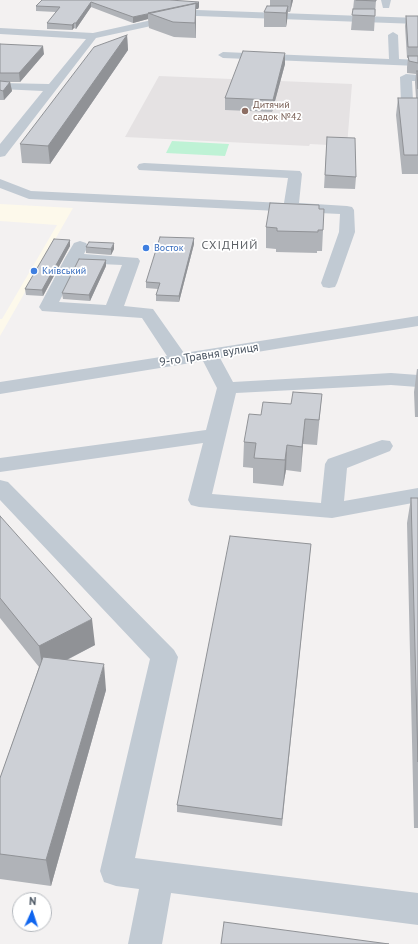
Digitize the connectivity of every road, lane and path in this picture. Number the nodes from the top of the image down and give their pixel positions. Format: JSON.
{"nodes":[{"id":1,"x":265,"y":6,"type":"edge"},
{"id":2,"x":418,"y":13,"type":"edge"},
{"id":3,"x":250,"y":15,"type":"junction"},
{"id":4,"x":418,"y":21,"type":"edge"},
{"id":5,"x":204,"y":24,"type":"dead end"},
{"id":6,"x":0,"y":31,"type":"edge"},
{"id":7,"x":393,"y":35,"type":"dead end"},
{"id":8,"x":93,"y":36,"type":"junction"},
{"id":9,"x":106,"y":44,"type":"edge"},
{"id":10,"x":83,"y":48,"type":"junction"},
{"id":11,"x":223,"y":55,"type":"dead end"},
{"id":12,"x":394,"y":62,"type":"junction"},
{"id":13,"x":418,"y":63,"type":"edge"},
{"id":14,"x":418,"y":78,"type":"edge"},
{"id":15,"x":0,"y":86,"type":"edge"},
{"id":16,"x":52,"y":88,"type":"junction"},
{"id":17,"x":418,"y":107,"type":"edge"},
{"id":18,"x":0,"y":132,"type":"edge"},
{"id":19,"x":16,"y":133,"type":"junction"},
{"id":20,"x":0,"y":153,"type":"edge"},
{"id":21,"x":144,"y":167,"type":"dead end"},
{"id":22,"x":0,"y":184,"type":"edge"},
{"id":23,"x":291,"y":208,"type":"junction"},
{"id":24,"x":329,"y":284,"type":"dead end"},
{"id":25,"x":113,"y":311,"type":"junction"},
{"id":26,"x":418,"y":321,"type":"edge"},
{"id":27,"x":209,"y":354,"type":"junction"},
{"id":28,"x":179,"y":360,"type":"junction"},
{"id":29,"x":418,"y":381,"type":"edge"},
{"id":30,"x":0,"y":388,"type":"edge"},
{"id":31,"x":227,"y":388,"type":"junction"},
{"id":32,"x":215,"y":435,"type":"junction"},
{"id":33,"x":382,"y":446,"type":"dead end"},
{"id":34,"x":0,"y":465,"type":"edge"},
{"id":35,"x":0,"y":487,"type":"edge"},
{"id":36,"x":418,"y":495,"type":"edge"},
{"id":37,"x":9,"y":504,"type":"edge"},
{"id":38,"x":332,"y":512,"type":"junction"},
{"id":39,"x":158,"y":876,"type":"junction"},
{"id":40,"x":418,"y":909,"type":"edge"},
{"id":41,"x":146,"y":944,"type":"edge"}],
"edges":[{"from":1,"to":2,"type":"street"},
{"from":3,"to":4,"type":"street"},
{"from":3,"to":5,"type":"street"},
{"from":3,"to":8,"type":"street"},
{"from":6,"to":8,"type":"street"},
{"from":7,"to":12,"type":"street"},
{"from":8,"to":10,"type":"street"},
{"from":9,"to":10,"type":"street"},
{"from":10,"to":16,"type":"street"},
{"from":11,"to":12,"type":"street"},
{"from":12,"to":13,"type":"street"},
{"from":14,"to":17,"type":"street"},
{"from":15,"to":16,"type":"street"},
{"from":16,"to":19,"type":"street"},
{"from":18,"to":19,"type":"street"},
{"from":19,"to":20,"type":"street"},
{"from":21,"to":23,"type":"street"},
{"from":22,"to":23,"type":"street"},
{"from":23,"to":24,"type":"street"},
{"from":25,"to":25,"type":"street"},
{"from":25,"to":28,"type":"street"},
{"from":26,"to":27,"type":"street","name":"9-го Травня вулиця"},
{"from":27,"to":28,"type":"street","name":"9-го Травня вулиця"},
{"from":27,"to":31,"type":"street"},
{"from":28,"to":30,"type":"street","name":"9-го Травня вулиця"},
{"from":29,"to":31,"type":"street"},
{"from":31,"to":32,"type":"street"},
{"from":32,"to":34,"type":"street"},
{"from":32,"to":38,"type":"street"},
{"from":33,"to":38,"type":"street"},
{"from":35,"to":37,"type":"street"},
{"from":36,"to":38,"type":"street"},
{"from":37,"to":39,"type":"street"},
{"from":39,"to":40,"type":"street"},
{"from":39,"to":41,"type":"street"}]}
